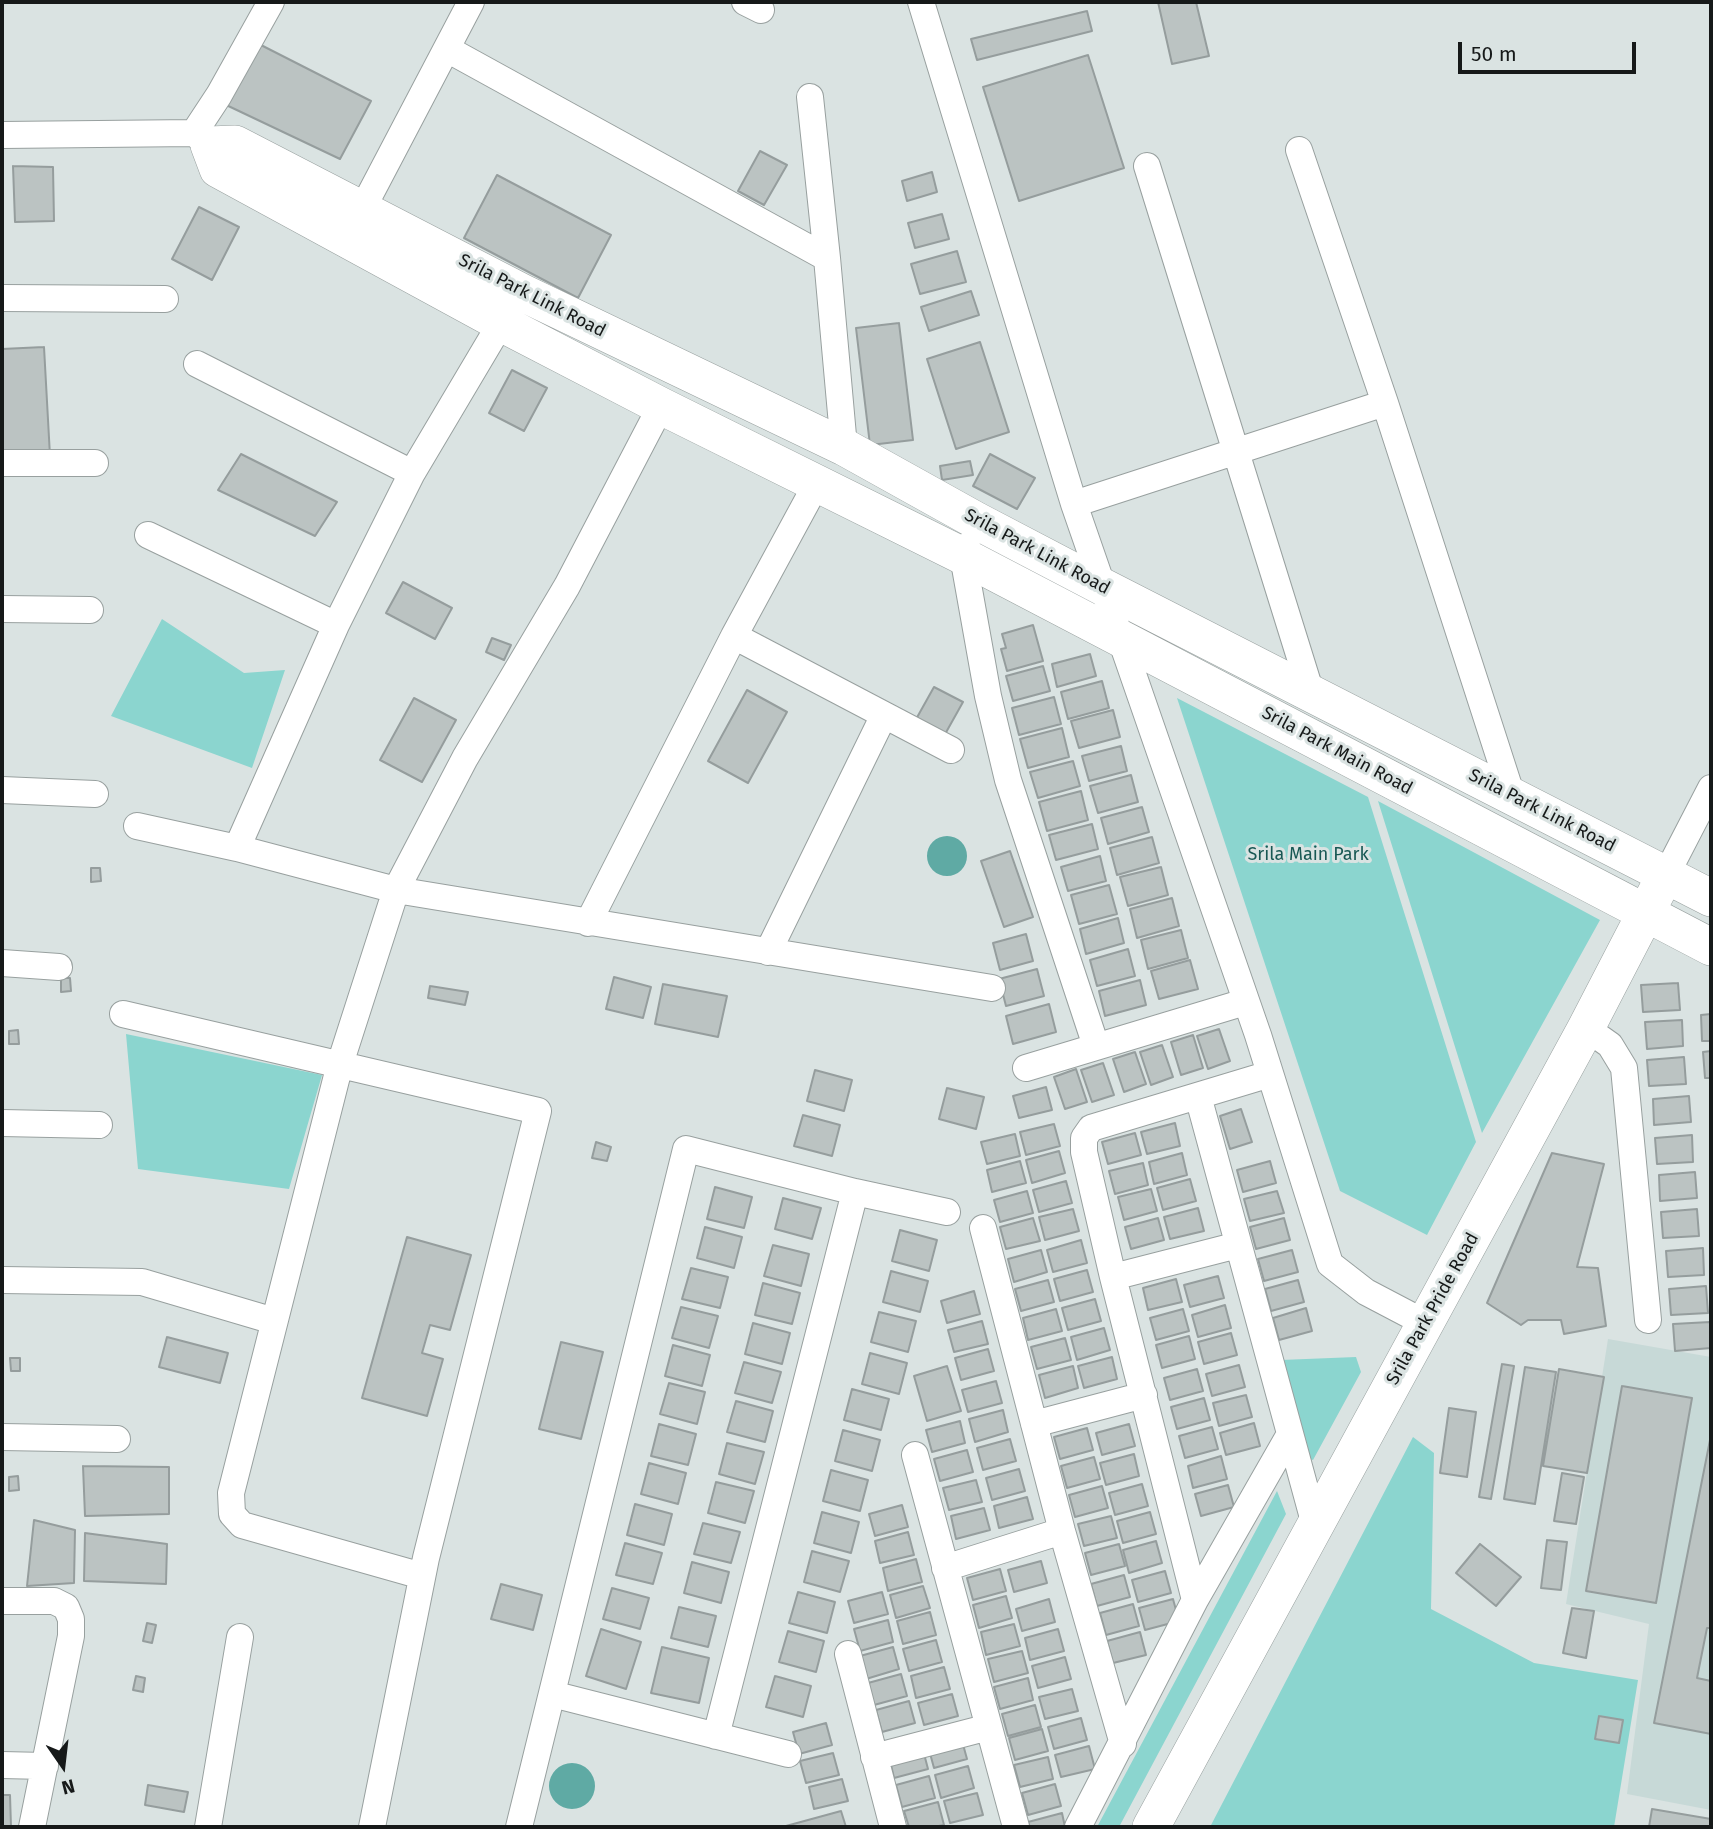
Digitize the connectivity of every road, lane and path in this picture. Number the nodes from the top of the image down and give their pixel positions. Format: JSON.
{"nodes":[{"id":1,"x":271,"y":2,"type":"edge"},
{"id":2,"x":471,"y":2,"type":"edge"},
{"id":3,"x":904,"y":2,"type":"edge"},
{"id":4,"x":921,"y":2,"type":"edge"},
{"id":5,"x":447,"y":49,"type":"junction"},
{"id":6,"x":810,"y":97,"type":"dead end"},
{"id":7,"x":951,"y":103,"type":"junction"},
{"id":8,"x":2,"y":135,"type":"edge"},
{"id":9,"x":202,"y":139,"type":"junction"},
{"id":10,"x":1299,"y":150,"type":"dead end"},
{"id":11,"x":1147,"y":166,"type":"dead end"},
{"id":12,"x":354,"y":224,"type":"junction"},
{"id":13,"x":828,"y":258,"type":"junction"},
{"id":14,"x":2,"y":298,"type":"edge"},
{"id":15,"x":165,"y":299,"type":"dead end"},
{"id":16,"x":501,"y":323,"type":"junction"},
{"id":17,"x":197,"y":364,"type":"dead end"},
{"id":18,"x":1385,"y":403,"type":"junction"},
{"id":19,"x":661,"y":405,"type":"junction"},
{"id":20,"x":844,"y":447,"type":"junction"},
{"id":21,"x":1235,"y":451,"type":"junction"},
{"id":22,"x":2,"y":463,"type":"edge"},
{"id":23,"x":95,"y":463,"type":"dead end"},
{"id":24,"x":412,"y":473,"type":"junction"},
{"id":25,"x":817,"y":483,"type":"junction"},
{"id":26,"x":1074,"y":504,"type":"junction"},
{"id":27,"x":977,"y":521,"type":"junction"},
{"id":28,"x":148,"y":535,"type":"dead end"},
{"id":29,"x":963,"y":556,"type":"junction"},
{"id":30,"x":1103,"y":587,"type":"junction"},
{"id":31,"x":2,"y":609,"type":"edge"},
{"id":32,"x":90,"y":610,"type":"dead end"},
{"id":33,"x":336,"y":625,"type":"junction"},
{"id":34,"x":734,"y":636,"type":"junction"},
{"id":35,"x":1120,"y":638,"type":"junction"},
{"id":36,"x":1311,"y":693,"type":"junction"},
{"id":37,"x":884,"y":715,"type":"junction"},
{"id":38,"x":951,"y":750,"type":"dead end"},
{"id":39,"x":1711,"y":788,"type":"edge"},
{"id":40,"x":2,"y":790,"type":"edge"},
{"id":41,"x":95,"y":794,"type":"dead end"},
{"id":42,"x":1512,"y":796,"type":"junction"},
{"id":43,"x":137,"y":826,"type":"dead end"},
{"id":44,"x":237,"y":848,"type":"junction"},
{"id":45,"x":1666,"y":875,"type":"junction"},
{"id":46,"x":396,"y":890,"type":"junction"},
{"id":47,"x":1711,"y":898,"type":"edge"},
{"id":48,"x":1645,"y":913,"type":"junction"},
{"id":49,"x":588,"y":923,"type":"junction"},
{"id":50,"x":1711,"y":947,"type":"edge"},
{"id":51,"x":768,"y":952,"type":"junction"},
{"id":52,"x":2,"y":963,"type":"edge"},
{"id":53,"x":59,"y":967,"type":"dead end"},
{"id":54,"x":992,"y":988,"type":"dead end"},
{"id":55,"x":1245,"y":1002,"type":"junction"},
{"id":56,"x":123,"y":1014,"type":"dead end"},
{"id":57,"x":1586,"y":1028,"type":"junction"},
{"id":58,"x":1096,"y":1046,"type":"junction"},
{"id":59,"x":340,"y":1064,"type":"junction"},
{"id":60,"x":1026,"y":1068,"type":"dead end"},
{"id":61,"x":1270,"y":1073,"type":"junction"},
{"id":62,"x":1198,"y":1096,"type":"junction"},
{"id":63,"x":2,"y":1123,"type":"edge"},
{"id":64,"x":99,"y":1125,"type":"dead end"},
{"id":65,"x":855,"y":1192,"type":"junction"},
{"id":66,"x":947,"y":1212,"type":"dead end"},
{"id":67,"x":983,"y":1228,"type":"dead end"},
{"id":68,"x":1238,"y":1245,"type":"junction"},
{"id":69,"x":1113,"y":1277,"type":"junction"},
{"id":70,"x":2,"y":1280,"type":"edge"},
{"id":71,"x":1648,"y":1320,"type":"dead end"},
{"id":72,"x":274,"y":1321,"type":"junction"},
{"id":73,"x":1424,"y":1323,"type":"junction"},
{"id":74,"x":1144,"y":1395,"type":"junction"},
{"id":75,"x":1034,"y":1424,"type":"junction"},
{"id":76,"x":1290,"y":1434,"type":"junction"},
{"id":77,"x":2,"y":1437,"type":"edge"},
{"id":78,"x":117,"y":1439,"type":"dead end"},
{"id":79,"x":915,"y":1455,"type":"dead end"},
{"id":80,"x":1315,"y":1525,"type":"junction"},
{"id":81,"x":1062,"y":1531,"type":"junction"},
{"id":82,"x":946,"y":1568,"type":"junction"},
{"id":83,"x":422,"y":1576,"type":"junction"},
{"id":84,"x":1195,"y":1600,"type":"junction"},
{"id":85,"x":2,"y":1601,"type":"edge"},
{"id":86,"x":240,"y":1637,"type":"dead end"},
{"id":87,"x":848,"y":1654,"type":"dead end"},
{"id":88,"x":552,"y":1694,"type":"junction"},
{"id":89,"x":989,"y":1727,"type":"junction"},
{"id":90,"x":716,"y":1736,"type":"junction"},
{"id":91,"x":1123,"y":1744,"type":"junction"},
{"id":92,"x":788,"y":1754,"type":"dead end"},
{"id":93,"x":874,"y":1757,"type":"junction"},
{"id":94,"x":2,"y":1765,"type":"edge"},
{"id":95,"x":45,"y":1766,"type":"junction"},
{"id":96,"x":32,"y":1827,"type":"edge"},
{"id":97,"x":208,"y":1827,"type":"edge"},
{"id":98,"x":372,"y":1827,"type":"edge"},
{"id":99,"x":519,"y":1827,"type":"edge"},
{"id":100,"x":893,"y":1827,"type":"edge"},
{"id":101,"x":1016,"y":1827,"type":"edge"},
{"id":102,"x":1078,"y":1827,"type":"edge"},
{"id":103,"x":1151,"y":1827,"type":"edge"}],
"edges":[{"from":1,"to":9,"type":"street"},
{"from":2,"to":5,"type":"street"},
{"from":3,"to":7,"type":"street"},
{"from":4,"to":7,"type":"street"},
{"from":5,"to":12,"type":"street"},
{"from":5,"to":13,"type":"street"},
{"from":6,"to":13,"type":"street"},
{"from":7,"to":26,"type":"street"},
{"from":8,"to":9,"type":"street"},
{"from":9,"to":12,"type":"street","name":"Srila Park Link Road"},
{"from":10,"to":18,"type":"street"},
{"from":11,"to":21,"type":"street"},
{"from":12,"to":16,"type":"street","name":"Srila Park Link Road"},
{"from":12,"to":20,"type":"street","name":"Srila Park Link Road"},
{"from":13,"to":20,"type":"street"},
{"from":14,"to":15,"type":"street"},
{"from":16,"to":19,"type":"street","name":"Srila Park Link Road"},
{"from":16,"to":24,"type":"street"},
{"from":17,"to":24,"type":"street"},
{"from":18,"to":21,"type":"street"},
{"from":18,"to":42,"type":"street"},
{"from":19,"to":25,"type":"street","name":"Srila Park Link Road"},
{"from":19,"to":46,"type":"street"},
{"from":20,"to":27,"type":"street","name":"Srila Park Link Road"},
{"from":21,"to":26,"type":"street"},
{"from":21,"to":36,"type":"street"},
{"from":22,"to":23,"type":"street"},
{"from":24,"to":33,"type":"street"},
{"from":25,"to":29,"type":"street","name":"Srila Park Link Road"},
{"from":25,"to":34,"type":"street"},
{"from":26,"to":30,"type":"street"},
{"from":27,"to":29,"type":"street"},
{"from":27,"to":30,"type":"street","name":"Srila Park Link Road"},
{"from":28,"to":33,"type":"street"},
{"from":29,"to":35,"type":"street","name":"Srila Park Main Road"},
{"from":29,"to":58,"type":"street"},
{"from":30,"to":35,"type":"street"},
{"from":30,"to":36,"type":"street","name":"Srila Park Link Road"},
{"from":31,"to":32,"type":"street"},
{"from":33,"to":44,"type":"street"},
{"from":34,"to":37,"type":"street"},
{"from":34,"to":49,"type":"street"},
{"from":35,"to":48,"type":"street","name":"Srila Park Main Road"},
{"from":35,"to":55,"type":"street"},
{"from":36,"to":42,"type":"street","name":"Srila Park Link Road"},
{"from":37,"to":38,"type":"street"},
{"from":37,"to":51,"type":"street"},
{"from":39,"to":45,"type":"street","name":"Srila Park Pride Road"},
{"from":40,"to":41,"type":"street"},
{"from":42,"to":45,"type":"street","name":"Srila Park Link Road"},
{"from":43,"to":44,"type":"street"},
{"from":44,"to":46,"type":"street"},
{"from":45,"to":47,"type":"street","name":"Srila Park Link Road"},
{"from":45,"to":48,"type":"street","name":"Srila Park Pride Road"},
{"from":46,"to":49,"type":"street"},
{"from":46,"to":59,"type":"street"},
{"from":48,"to":50,"type":"street","name":"Srila Park Main Road"},
{"from":48,"to":57,"type":"street","name":"Srila Park Pride Road"},
{"from":49,"to":51,"type":"street"},
{"from":51,"to":54,"type":"street"},
{"from":52,"to":53,"type":"street"},
{"from":55,"to":58,"type":"street"},
{"from":55,"to":61,"type":"street"},
{"from":56,"to":59,"type":"street"},
{"from":57,"to":71,"type":"street"},
{"from":57,"to":73,"type":"street","name":"Srila Park Pride Road"},
{"from":58,"to":60,"type":"street"},
{"from":59,"to":72,"type":"street"},
{"from":59,"to":83,"type":"street"},
{"from":61,"to":62,"type":"street"},
{"from":61,"to":73,"type":"street"},
{"from":62,"to":68,"type":"street"},
{"from":62,"to":69,"type":"street"},
{"from":63,"to":64,"type":"street"},
{"from":65,"to":66,"type":"street"},
{"from":65,"to":88,"type":"street"},
{"from":65,"to":90,"type":"street"},
{"from":67,"to":75,"type":"street"},
{"from":68,"to":69,"type":"street"},
{"from":68,"to":76,"type":"street"},
{"from":69,"to":74,"type":"street"},
{"from":70,"to":72,"type":"street"},
{"from":72,"to":83,"type":"street"},
{"from":73,"to":80,"type":"street","name":"Srila Park Pride Road"},
{"from":74,"to":75,"type":"street"},
{"from":74,"to":84,"type":"street"},
{"from":75,"to":81,"type":"street"},
{"from":76,"to":80,"type":"street"},
{"from":76,"to":84,"type":"street"},
{"from":77,"to":78,"type":"street"},
{"from":79,"to":82,"type":"street"},
{"from":80,"to":103,"type":"street","name":"Srila Park Pride Road"},
{"from":81,"to":82,"type":"street"},
{"from":81,"to":91,"type":"street"},
{"from":82,"to":89,"type":"street"},
{"from":83,"to":98,"type":"street"},
{"from":84,"to":91,"type":"street"},
{"from":85,"to":95,"type":"street"},
{"from":86,"to":97,"type":"street"},
{"from":87,"to":93,"type":"street"},
{"from":88,"to":90,"type":"street"},
{"from":88,"to":99,"type":"street"},
{"from":89,"to":93,"type":"street"},
{"from":89,"to":101,"type":"street"},
{"from":90,"to":92,"type":"street"},
{"from":91,"to":102,"type":"street"},
{"from":93,"to":100,"type":"street"},
{"from":94,"to":95,"type":"street"},
{"from":95,"to":96,"type":"street"}]}
